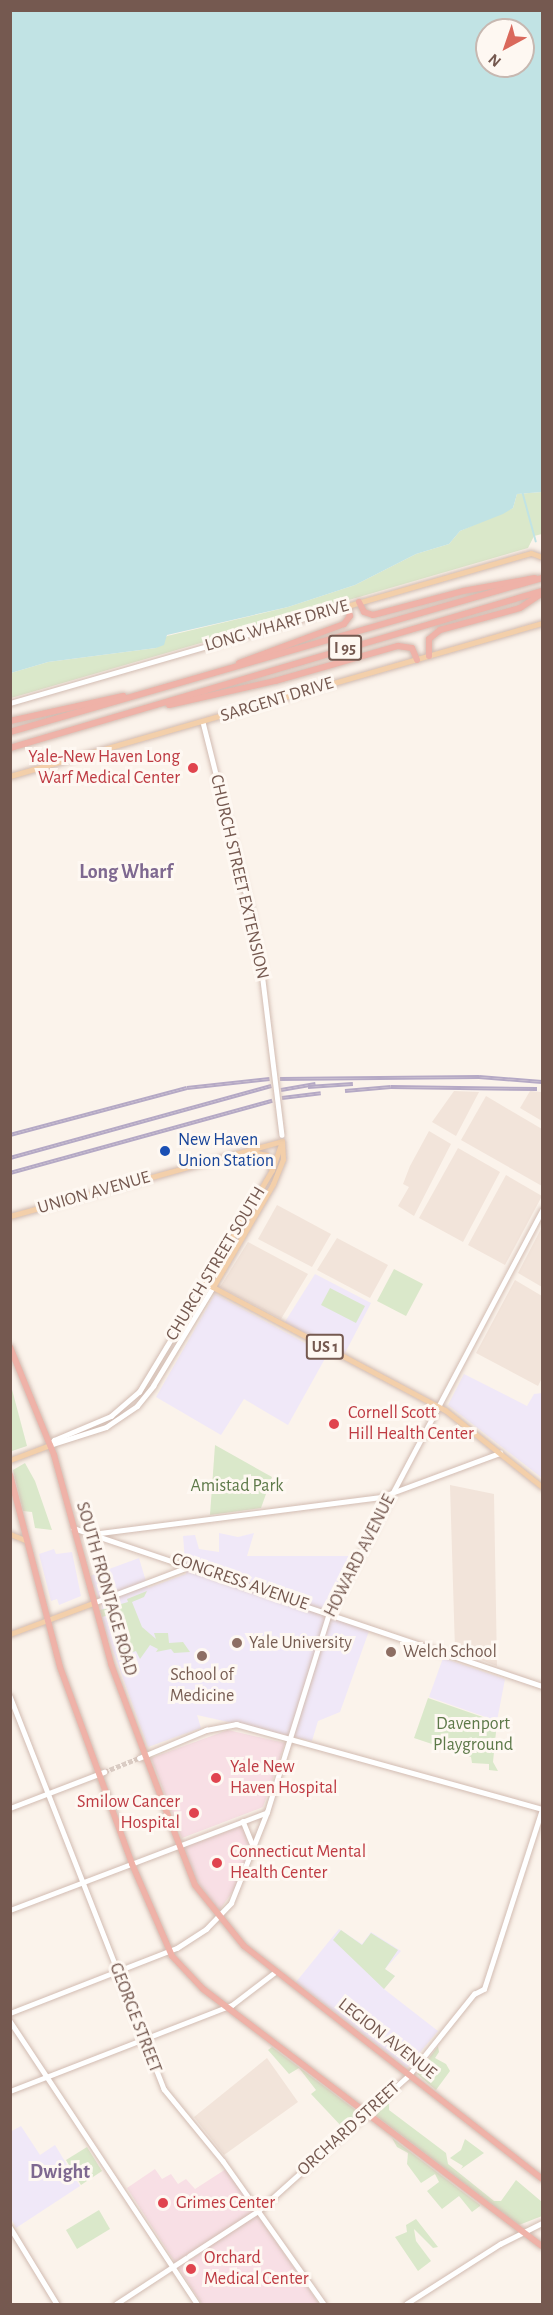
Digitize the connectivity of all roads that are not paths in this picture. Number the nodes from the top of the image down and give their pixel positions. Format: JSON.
{"nodes":[{"id":1,"x":543,"y":557,"type":"edge"},
{"id":2,"x":542,"y":578,"type":"edge"},
{"id":3,"x":543,"y":592,"type":"edge"},
{"id":4,"x":359,"y":602,"type":"junction"},
{"id":5,"x":347,"y":606,"type":"junction"},
{"id":6,"x":543,"y":623,"type":"edge"},
{"id":7,"x":429,"y":656,"type":"junction"},
{"id":8,"x":417,"y":660,"type":"junction"},
{"id":9,"x":225,"y":669,"type":"junction"},
{"id":10,"x":150,"y":691,"type":"junction"},
{"id":11,"x":10,"y":703,"type":"edge"},
{"id":12,"x":148,"y":708,"type":"junction"},
{"id":13,"x":10,"y":721,"type":"edge"},
{"id":14,"x":203,"y":722,"type":"junction"},
{"id":15,"x":10,"y":732,"type":"edge"},
{"id":16,"x":10,"y":748,"type":"edge"},
{"id":17,"x":10,"y":776,"type":"edge"},
{"id":18,"x":282,"y":1138,"type":"junction"},
{"id":19,"x":244,"y":1152,"type":"junction"},
{"id":20,"x":269,"y":1176,"type":"junction"},
{"id":21,"x":543,"y":1210,"type":"edge"},
{"id":22,"x":10,"y":1216,"type":"edge"},
{"id":23,"x":205,"y":1284,"type":"junction"},
{"id":24,"x":213,"y":1287,"type":"junction"},
{"id":25,"x":10,"y":1347,"type":"edge"},
{"id":26,"x":12,"y":1357,"type":"edge"},
{"id":27,"x":155,"y":1366,"type":"junction"},
{"id":28,"x":158,"y":1378,"type":"junction"},
{"id":29,"x":438,"y":1407,"type":"junction"},
{"id":30,"x":47,"y":1447,"type":"junction"},
{"id":31,"x":500,"y":1453,"type":"junction"},
{"id":32,"x":12,"y":1460,"type":"edge"},
{"id":33,"x":10,"y":1475,"type":"edge"},
{"id":34,"x":543,"y":1487,"type":"edge"},
{"id":35,"x":391,"y":1494,"type":"junction"},
{"id":36,"x":73,"y":1528,"type":"junction"},
{"id":37,"x":98,"y":1533,"type":"junction"},
{"id":38,"x":10,"y":1534,"type":"edge"},
{"id":39,"x":27,"y":1540,"type":"junction"},
{"id":40,"x":192,"y":1566,"type":"junction"},
{"id":41,"x":93,"y":1603,"type":"junction"},
{"id":42,"x":329,"y":1613,"type":"junction"},
{"id":43,"x":47,"y":1620,"type":"junction"},
{"id":44,"x":10,"y":1634,"type":"edge"},
{"id":45,"x":543,"y":1686,"type":"edge"},
{"id":46,"x":10,"y":1696,"type":"edge"},
{"id":47,"x":291,"y":1739,"type":"junction"},
{"id":48,"x":142,"y":1757,"type":"junction"},
{"id":49,"x":101,"y":1773,"type":"junction"},
{"id":50,"x":48,"y":1793,"type":"junction"},
{"id":51,"x":10,"y":1808,"type":"edge"},
{"id":52,"x":542,"y":1809,"type":"edge"},
{"id":53,"x":267,"y":1812,"type":"junction"},
{"id":54,"x":243,"y":1821,"type":"junction"},
{"id":55,"x":179,"y":1844,"type":"junction"},
{"id":56,"x":254,"y":1846,"type":"junction"},
{"id":57,"x":132,"y":1863,"type":"junction"},
{"id":58,"x":81,"y":1882,"type":"junction"},
{"id":59,"x":10,"y":1910,"type":"edge"},
{"id":60,"x":219,"y":1918,"type":"junction"},
{"id":61,"x":169,"y":1951,"type":"junction"},
{"id":62,"x":117,"y":1971,"type":"junction"},
{"id":63,"x":275,"y":1972,"type":"junction"},
{"id":64,"x":227,"y":2007,"type":"junction"},
{"id":65,"x":10,"y":2013,"type":"edge"},
{"id":66,"x":10,"y":2020,"type":"edge"},
{"id":67,"x":144,"y":2040,"type":"junction"},
{"id":68,"x":409,"y":2075,"type":"junction"},
{"id":69,"x":48,"y":2076,"type":"junction"},
{"id":70,"x":10,"y":2091,"type":"edge"},
{"id":71,"x":366,"y":2113,"type":"junction"},
{"id":72,"x":543,"y":2179,"type":"edge"},
{"id":73,"x":258,"y":2211,"type":"junction"},
{"id":74,"x":543,"y":2223,"type":"edge"},
{"id":75,"x":10,"y":2227,"type":"edge"},
{"id":76,"x":523,"y":2231,"type":"junction"},
{"id":77,"x":543,"y":2246,"type":"edge"},
{"id":78,"x":173,"y":2267,"type":"junction"},
{"id":79,"x":57,"y":2304,"type":"edge"},
{"id":80,"x":116,"y":2304,"type":"edge"},
{"id":81,"x":197,"y":2304,"type":"edge"},
{"id":82,"x":324,"y":2304,"type":"edge"},
{"id":83,"x":406,"y":2304,"type":"edge"}],
"edges":[{"from":1,"to":4,"type":"main road","name":"LONG WHARF DRIVE"},
{"from":2,"to":4,"type":"highway"},
{"from":2,"to":9,"type":"highway","number":"I 95"},
{"from":3,"to":7,"type":"highway"},
{"from":3,"to":12,"type":"highway","number":"I 95"},
{"from":4,"to":5,"type":"main road","name":"LONG WHARF DRIVE"},
{"from":5,"to":9,"type":"highway"},
{"from":5,"to":11,"type":"main road","name":"LONG WHARF DRIVE"},
{"from":6,"to":7,"type":"main road","name":"SARGENT DRIVE"},
{"from":7,"to":8,"type":"main road","name":"SARGENT DRIVE"},
{"from":8,"to":12,"type":"highway"},
{"from":8,"to":14,"type":"main road","name":"SARGENT DRIVE"},
{"from":9,"to":10,"type":"highway","number":"I 95"},
{"from":10,"to":13,"type":"highway"},
{"from":10,"to":15,"type":"highway","number":"I 95"},
{"from":12,"to":16,"type":"highway","number":"I 95"},
{"from":14,"to":17,"type":"main road","name":"SARGENT DRIVE"},
{"from":14,"to":18,"type":"main road","name":"CHURCH STREET EXTENSION","bridge":true},
{"from":18,"to":19,"type":"main road","name":"UNION AVENUE"},
{"from":18,"to":20,"type":"main road","name":"CHURCH STREET SOUTH"},
{"from":18,"to":24,"type":"main road","name":"CHURCH STREET SOUTH"},
{"from":19,"to":20,"type":"main road"},
{"from":19,"to":22,"type":"main road","name":"UNION AVENUE"},
{"from":20,"to":23,"type":"main road","name":"CHURCH STREET SOUTH"},
{"from":21,"to":29,"type":"main road","name":"HOWARD AVENUE"},
{"from":23,"to":24,"type":"main road","number":"US 1"},
{"from":23,"to":27,"type":"main road","name":"CHURCH STREET SOUTH"},
{"from":24,"to":28,"type":"main road","name":"CHURCH STREET SOUTH"},
{"from":24,"to":29,"type":"main road","number":"US 1"},
{"from":25,"to":26,"type":"highway","name":"SOUTH FRONTAGE ROAD"},
{"from":26,"to":30,"type":"highway","name":"SOUTH FRONTAGE ROAD"},
{"from":27,"to":28,"type":"main road"},
{"from":27,"to":30,"type":"main road","name":"CHURCH STREET SOUTH"},
{"from":28,"to":30,"type":"main road","name":"CHURCH STREET SOUTH"},
{"from":29,"to":31,"type":"main road","number":"US 1"},
{"from":29,"to":35,"type":"main road","name":"HOWARD AVENUE"},
{"from":30,"to":32,"type":"main road"},
{"from":30,"to":36,"type":"highway","name":"SOUTH FRONTAGE ROAD"},
{"from":31,"to":34,"type":"main road","number":"US 1"},
{"from":31,"to":35,"type":"main road"},
{"from":33,"to":39,"type":"highway"},
{"from":35,"to":37,"type":"main road"},
{"from":35,"to":42,"type":"main road","name":"HOWARD AVENUE"},
{"from":36,"to":37,"type":"main road","name":"CONGRESS AVENUE"},
{"from":36,"to":41,"type":"highway","name":"SOUTH FRONTAGE ROAD"},
{"from":37,"to":40,"type":"main road","name":"CONGRESS AVENUE"},
{"from":38,"to":39,"type":"main road"},
{"from":39,"to":43,"type":"highway"},
{"from":40,"to":41,"type":"main road"},
{"from":40,"to":42,"type":"main road","name":"CONGRESS AVENUE"},
{"from":41,"to":43,"type":"main road"},
{"from":41,"to":48,"type":"highway","name":"SOUTH FRONTAGE ROAD"},
{"from":42,"to":45,"type":"main road","name":"CONGRESS AVENUE"},
{"from":42,"to":47,"type":"main road","name":"HOWARD AVENUE"},
{"from":43,"to":44,"type":"main road"},
{"from":43,"to":49,"type":"highway"},
{"from":46,"to":50,"type":"main road","name":"GEORGE STREET"},
{"from":47,"to":48,"type":"main road"},
{"from":47,"to":52,"type":"main road"},
{"from":47,"to":53,"type":"main road","name":"HOWARD AVENUE"},
{"from":48,"to":55,"type":"highway","name":"SOUTH FRONTAGE ROAD"},
{"from":49,"to":50,"type":"main road"},
{"from":49,"to":57,"type":"highway"},
{"from":50,"to":51,"type":"main road"},
{"from":50,"to":58,"type":"main road","name":"GEORGE STREET"},
{"from":52,"to":68,"type":"main road","name":"ORCHARD STREET"},
{"from":53,"to":54,"type":"main road"},
{"from":53,"to":56,"type":"main road","name":"HOWARD AVENUE"},
{"from":54,"to":55,"type":"main road"},
{"from":54,"to":56,"type":"main road"},
{"from":55,"to":57,"type":"main road"},
{"from":55,"to":60,"type":"highway","name":"SOUTH FRONTAGE ROAD"},
{"from":56,"to":60,"type":"main road","name":"HOWARD AVENUE"},
{"from":57,"to":58,"type":"main road"},
{"from":57,"to":61,"type":"highway"},
{"from":58,"to":59,"type":"main road"},
{"from":58,"to":62,"type":"main road","name":"GEORGE STREET"},
{"from":60,"to":61,"type":"main road"},
{"from":60,"to":63,"type":"highway","name":"LEGION AVENUE"},
{"from":61,"to":62,"type":"main road"},
{"from":61,"to":64,"type":"highway"},
{"from":62,"to":65,"type":"main road"},
{"from":62,"to":67,"type":"main road","name":"GEORGE STREET"},
{"from":63,"to":64,"type":"main road"},
{"from":63,"to":68,"type":"highway","name":"LEGION AVENUE"},
{"from":64,"to":67,"type":"main road"},
{"from":64,"to":71,"type":"highway"},
{"from":66,"to":69,"type":"main road"},
{"from":67,"to":69,"type":"main road"},
{"from":67,"to":73,"type":"main road","name":"GEORGE STREET"},
{"from":68,"to":71,"type":"main road","name":"ORCHARD STREET"},
{"from":68,"to":72,"type":"highway","name":"LEGION AVENUE"},
{"from":69,"to":70,"type":"main road"},
{"from":69,"to":78,"type":"main road"},
{"from":71,"to":73,"type":"main road","name":"ORCHARD STREET"},
{"from":71,"to":76,"type":"highway"},
{"from":73,"to":78,"type":"main road","name":"ORCHARD STREET"},
{"from":73,"to":82,"type":"main road","name":"GEORGE STREET"},
{"from":74,"to":76,"type":"main road"},
{"from":75,"to":79,"type":"main road"},
{"from":76,"to":77,"type":"highway"},
{"from":76,"to":83,"type":"main road"},
{"from":78,"to":80,"type":"main road","name":"ORCHARD STREET"},
{"from":78,"to":81,"type":"main road"}]}
